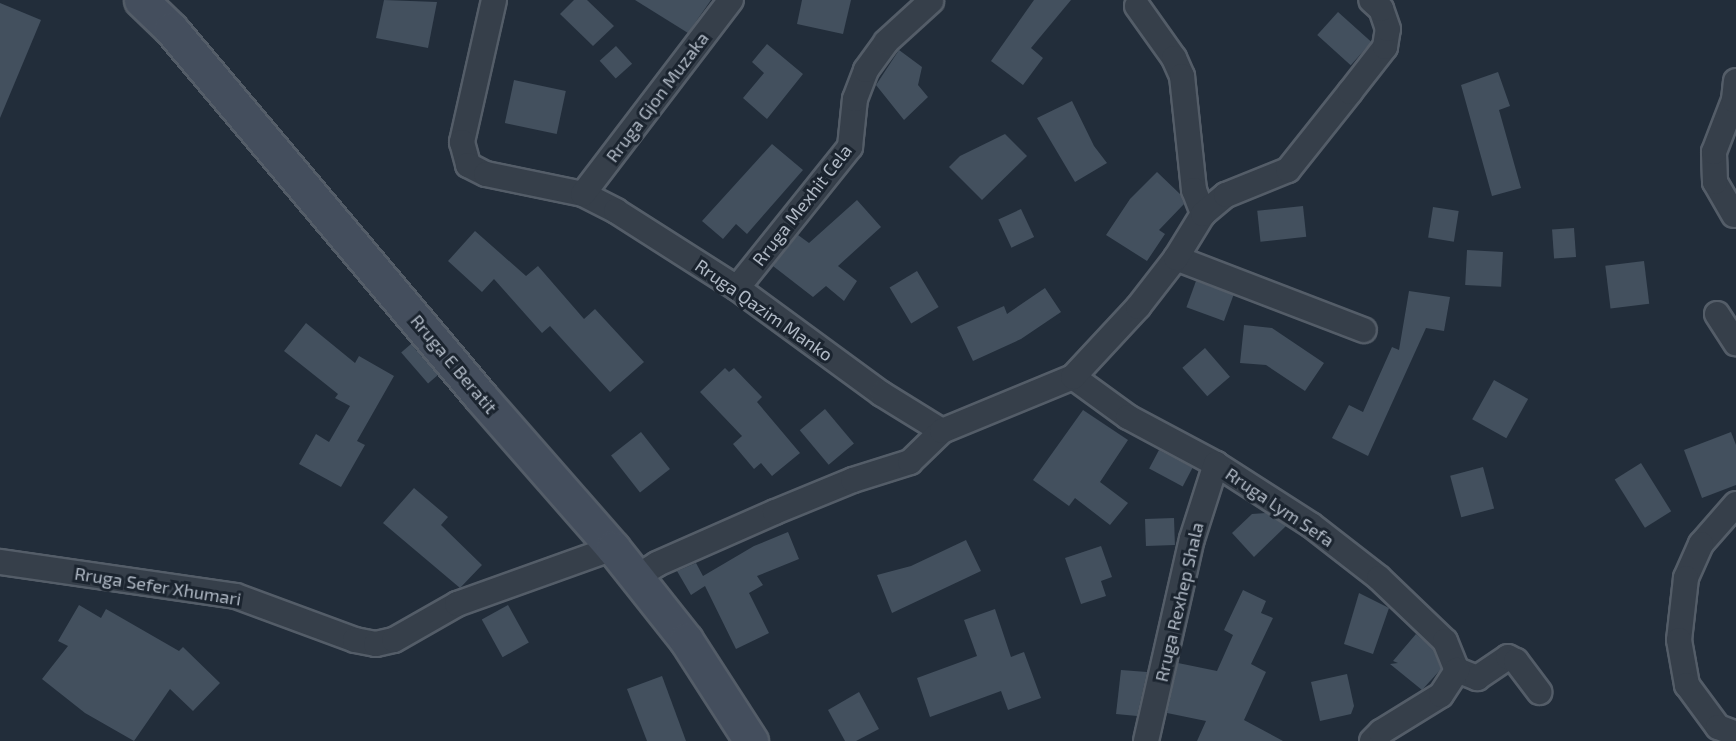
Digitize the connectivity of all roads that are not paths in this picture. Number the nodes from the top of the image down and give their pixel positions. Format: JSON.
{"nodes":[{"id":1,"x":141,"y":0,"type":"edge"},
{"id":2,"x":494,"y":0,"type":"edge"},
{"id":3,"x":731,"y":0,"type":"edge"},
{"id":4,"x":1371,"y":0,"type":"edge"},
{"id":5,"x":931,"y":1,"type":"edge"},
{"id":6,"x":1137,"y":6,"type":"dead end"},
{"id":7,"x":1736,"y":81,"type":"edge"},
{"id":8,"x":583,"y":194,"type":"junction"},
{"id":9,"x":1203,"y":214,"type":"junction"},
{"id":10,"x":1734,"y":215,"type":"dead end"},
{"id":11,"x":1176,"y":258,"type":"junction"},
{"id":12,"x":737,"y":288,"type":"junction"},
{"id":13,"x":1716,"y":314,"type":"dead end"},
{"id":14,"x":1364,"y":330,"type":"dead end"},
{"id":15,"x":1736,"y":343,"type":"edge"},
{"id":16,"x":1073,"y":377,"type":"junction"},
{"id":17,"x":942,"y":431,"type":"junction"},
{"id":18,"x":1216,"y":464,"type":"junction"},
{"id":19,"x":1736,"y":504,"type":"edge"},
{"id":20,"x":613,"y":548,"type":"junction"},
{"id":21,"x":0,"y":562,"type":"edge"},
{"id":22,"x":635,"y":578,"type":"junction"},
{"id":23,"x":1457,"y":670,"type":"junction"},
{"id":24,"x":1539,"y":692,"type":"dead end"},
{"id":25,"x":1727,"y":730,"type":"edge"},
{"id":26,"x":751,"y":741,"type":"edge"},
{"id":27,"x":1146,"y":741,"type":"edge"},
{"id":28,"x":1372,"y":741,"type":"edge"}],
"edges":[{"from":1,"to":20,"type":"main road","name":"Rruga E Beratit"},
{"from":2,"to":8,"type":"street","name":"Rruga Qazim Manko"},
{"from":3,"to":8,"type":"street","name":"Rruga Gjon Muzaka"},
{"from":4,"to":9,"type":"street"},
{"from":5,"to":12,"type":"street","name":"Rruga Mexhit Cela"},
{"from":6,"to":9,"type":"street"},
{"from":7,"to":10,"type":"street"},
{"from":8,"to":12,"type":"street","name":"Rruga Qazim Manko"},
{"from":9,"to":11,"type":"street"},
{"from":11,"to":14,"type":"street"},
{"from":11,"to":16,"type":"street"},
{"from":12,"to":17,"type":"street","name":"Rruga Qazim Manko"},
{"from":13,"to":15,"type":"street"},
{"from":16,"to":17,"type":"street"},
{"from":16,"to":18,"type":"street","name":"Rruga Lym Sefa"},
{"from":17,"to":22,"type":"street"},
{"from":18,"to":23,"type":"street","name":"Rruga Lym Sefa"},
{"from":18,"to":27,"type":"street","name":"Rruga Rexhep Shala"},
{"from":19,"to":25,"type":"street"},
{"from":20,"to":21,"type":"street","name":"Rruga Sefer Xhumari"},
{"from":20,"to":22,"type":"main road","name":"Rruga E Beratit"},
{"from":22,"to":26,"type":"main road","name":"Rruga E Beratit"},
{"from":23,"to":24,"type":"street"},
{"from":23,"to":28,"type":"street"}]}
